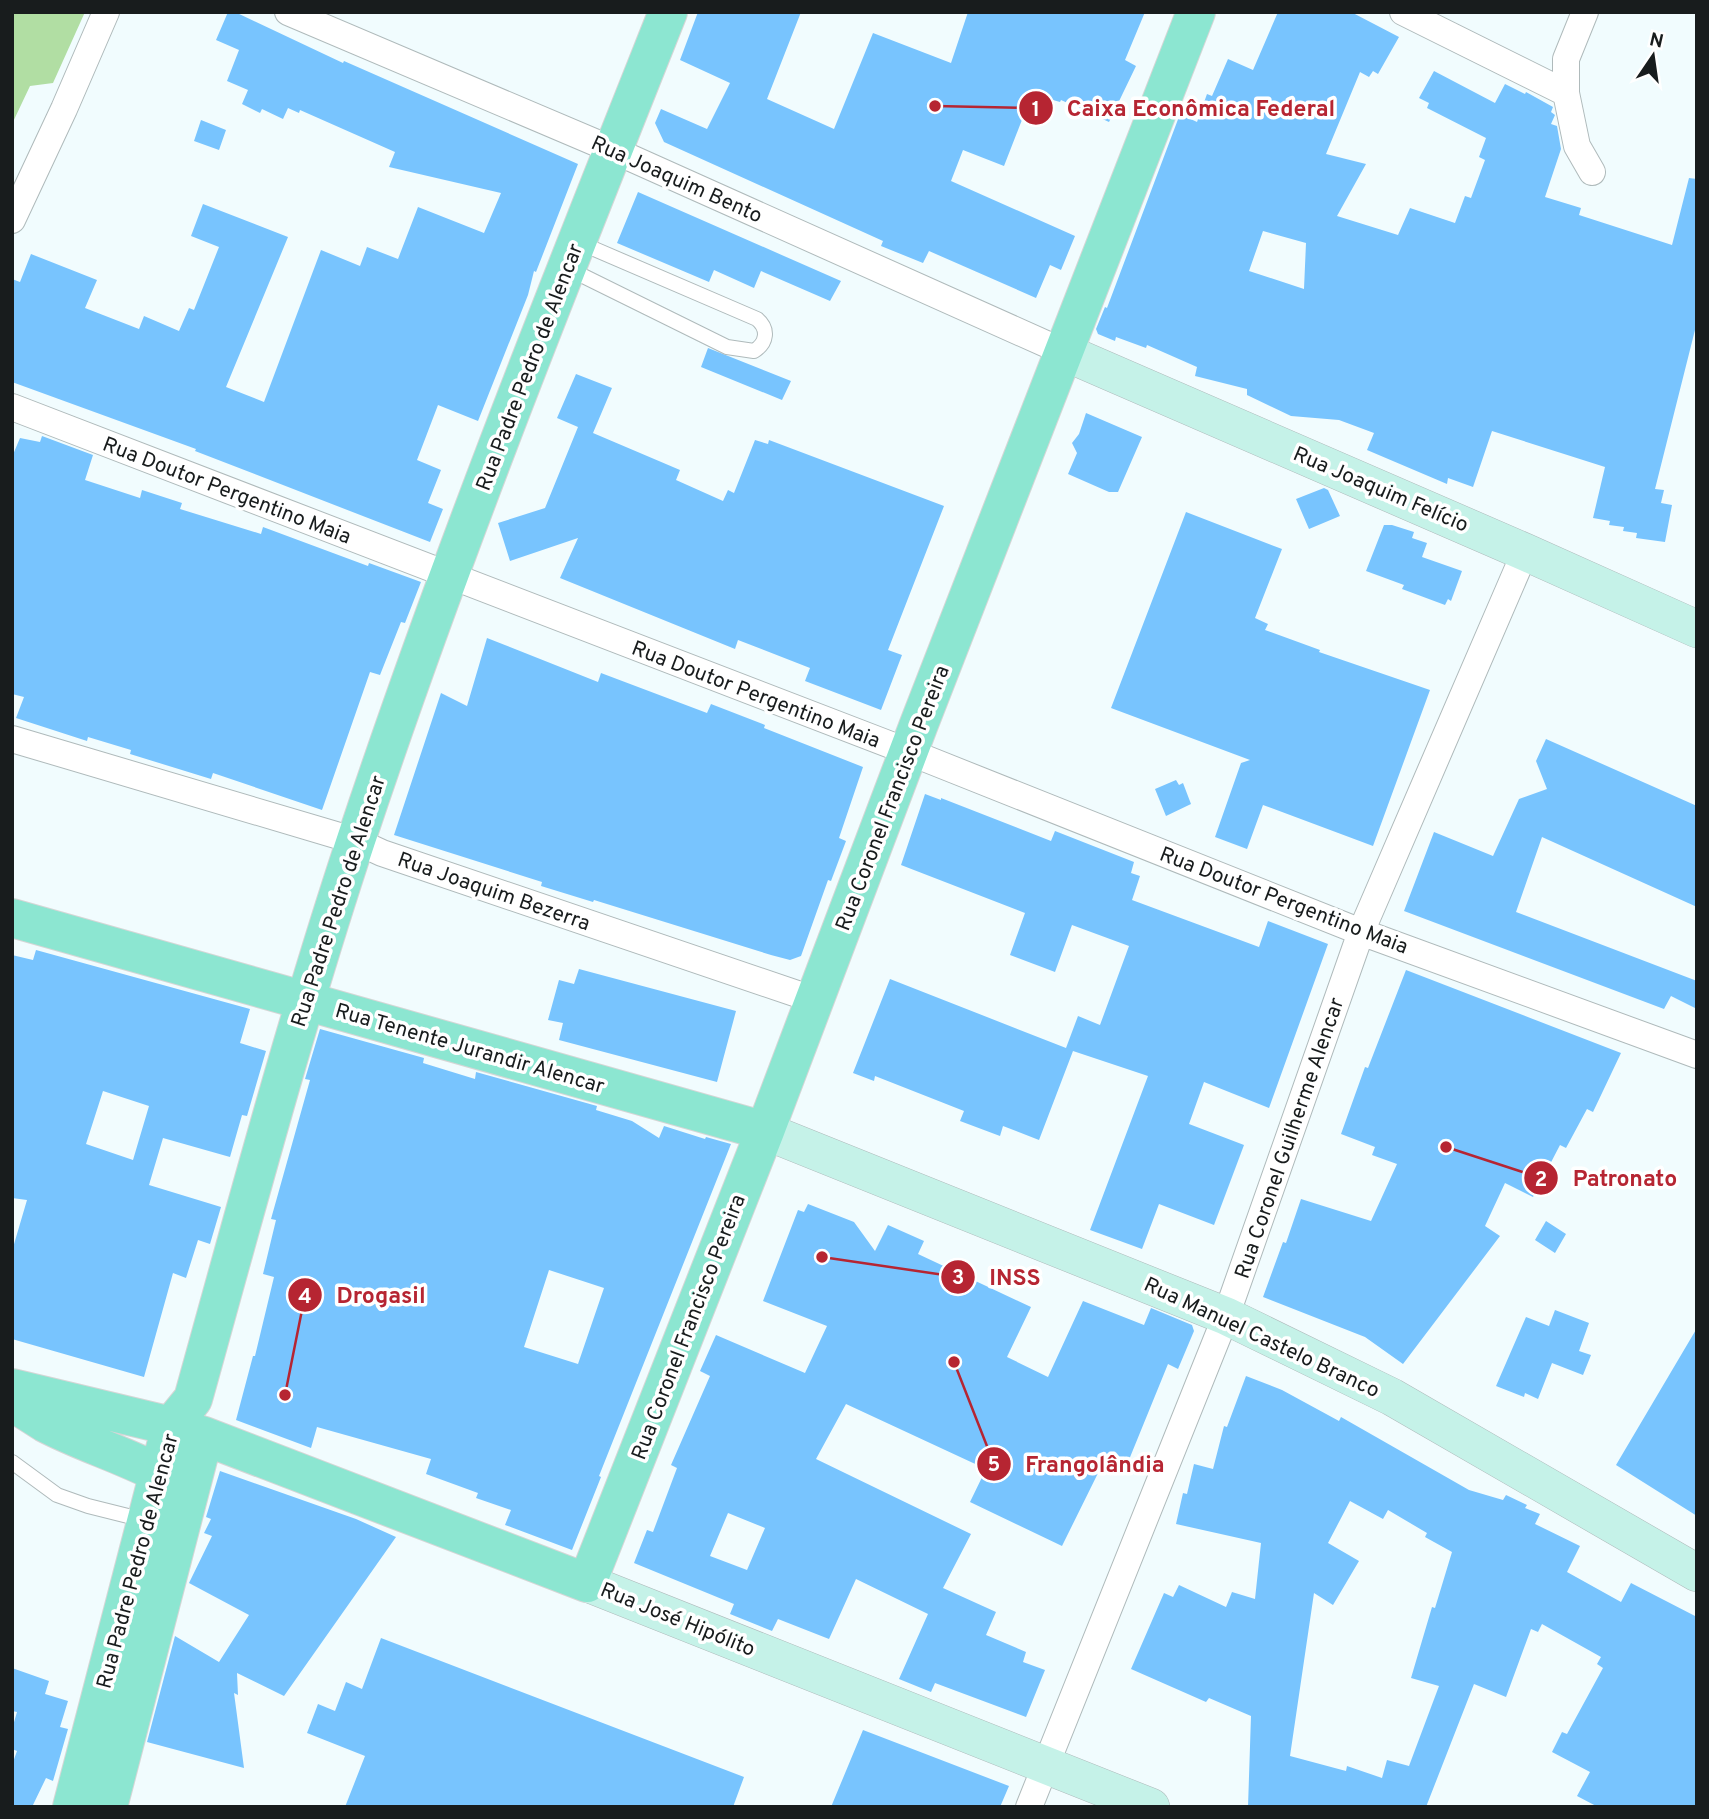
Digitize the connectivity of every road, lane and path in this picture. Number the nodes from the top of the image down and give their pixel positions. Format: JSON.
{"nodes":[{"id":1,"x":106,"y":12,"type":"edge"},
{"id":2,"x":288,"y":12,"type":"edge"},
{"id":3,"x":668,"y":12,"type":"edge"},
{"id":4,"x":1196,"y":12,"type":"edge"},
{"id":5,"x":1403,"y":12,"type":"edge"},
{"id":6,"x":1586,"y":12,"type":"edge"},
{"id":7,"x":1566,"y":93,"type":"junction"},
{"id":8,"x":613,"y":150,"type":"junction"},
{"id":9,"x":1592,"y":172,"type":"dead end"},
{"id":10,"x":12,"y":220,"type":"edge"},
{"id":11,"x":571,"y":254,"type":"junction"},
{"id":12,"x":1064,"y":352,"type":"junction"},
{"id":13,"x":12,"y":407,"type":"edge"},
{"id":14,"x":1525,"y":552,"type":"junction"},
{"id":15,"x":449,"y":576,"type":"junction"},
{"id":16,"x":1697,"y":629,"type":"edge"},
{"id":17,"x":12,"y":738,"type":"edge"},
{"id":18,"x":909,"y":752,"type":"junction"},
{"id":19,"x":356,"y":841,"type":"junction"},
{"id":20,"x":12,"y":918,"type":"edge"},
{"id":21,"x":1361,"y":932,"type":"junction"},
{"id":22,"x":814,"y":1000,"type":"junction"},
{"id":23,"x":304,"y":1001,"type":"junction"},
{"id":24,"x":1697,"y":1055,"type":"edge"},
{"id":25,"x":765,"y":1131,"type":"junction"},
{"id":26,"x":1226,"y":1316,"type":"junction"},
{"id":27,"x":12,"y":1388,"type":"edge"},
{"id":28,"x":12,"y":1402,"type":"edge"},
{"id":29,"x":187,"y":1431,"type":"junction"},
{"id":30,"x":12,"y":1462,"type":"edge"},
{"id":31,"x":158,"y":1473,"type":"junction"},
{"id":32,"x":146,"y":1520,"type":"junction"},
{"id":33,"x":1697,"y":1573,"type":"edge"},
{"id":34,"x":587,"y":1583,"type":"junction"},
{"id":35,"x":128,"y":1661,"type":"junction"},
{"id":36,"x":1046,"y":1764,"type":"junction"},
{"id":37,"x":72,"y":1807,"type":"edge"},
{"id":38,"x":108,"y":1807,"type":"edge"},
{"id":39,"x":1030,"y":1807,"type":"edge"},
{"id":40,"x":1151,"y":1807,"type":"edge"}],
"edges":[{"from":1,"to":10,"type":"street"},
{"from":2,"to":8,"type":"street","name":"Rua Joaquim Bento"},
{"from":3,"to":8,"type":"main road","name":"Rua Padre Pedro de Alencar"},
{"from":4,"to":12,"type":"main road","name":"Rua Coronel Francisco Pereira"},
{"from":5,"to":7,"type":"street"},
{"from":6,"to":7,"type":"street"},
{"from":7,"to":9,"type":"street"},
{"from":8,"to":11,"type":"main road","name":"Rua Padre Pedro de Alencar"},
{"from":8,"to":12,"type":"street","name":"Rua Joaquim Bento"},
{"from":11,"to":11,"type":"lane"},
{"from":11,"to":15,"type":"main road","name":"Rua Padre Pedro de Alencar"},
{"from":12,"to":14,"type":"main road","name":"Rua Joaquim Felício"},
{"from":12,"to":18,"type":"main road","name":"Rua Coronel Francisco Pereira"},
{"from":13,"to":15,"type":"street","name":"Rua Doutor Pergentino Maia"},
{"from":14,"to":16,"type":"main road","name":"Rua Joaquim Felício"},
{"from":14,"to":21,"type":"street","name":"Rua Coronel Guilherme Alencar"},
{"from":15,"to":18,"type":"street","name":"Rua Doutor Pergentino Maia"},
{"from":15,"to":19,"type":"main road","name":"Rua Padre Pedro de Alencar"},
{"from":17,"to":19,"type":"street","name":"Rua Joaquim Bezerra"},
{"from":18,"to":21,"type":"street","name":"Rua Doutor Pergentino Maia"},
{"from":18,"to":22,"type":"main road","name":"Rua Coronel Francisco Pereira"},
{"from":19,"to":22,"type":"street","name":"Rua Joaquim Bezerra"},
{"from":19,"to":23,"type":"main road","name":"Rua Padre Pedro de Alencar"},
{"from":20,"to":23,"type":"main road","name":"Rua Tenente Jurandir Alencar"},
{"from":21,"to":24,"type":"street","name":"Rua Doutor Pergentino Maia"},
{"from":21,"to":26,"type":"street","name":"Rua Coronel Guilherme Alencar"},
{"from":22,"to":25,"type":"main road","name":"Rua Coronel Francisco Pereira"},
{"from":23,"to":25,"type":"main road","name":"Rua Tenente Jurandir Alencar"},
{"from":23,"to":29,"type":"main road","name":"Rua Padre Pedro de Alencar"},
{"from":25,"to":26,"type":"main road","name":"Rua Manuel Castelo Branco"},
{"from":25,"to":34,"type":"main road","name":"Rua Coronel Francisco Pereira"},
{"from":26,"to":33,"type":"main road","name":"Rua Manuel Castelo Branco"},
{"from":26,"to":36,"type":"street","name":"Rua Coronel Guilherme Alencar"},
{"from":27,"to":29,"type":"main road","name":"Rua José Hipólito"},
{"from":28,"to":31,"type":"main road"},
{"from":29,"to":31,"type":"main road","name":"Rua Padre Pedro de Alencar"},
{"from":29,"to":34,"type":"main road","name":"Rua José Hipólito"},
{"from":29,"to":35,"type":"main road","name":"Rua Padre Pedro de Alencar"},
{"from":30,"to":32,"type":"lane"},
{"from":31,"to":32,"type":"main road","name":"Rua Padre Pedro de Alencar"},
{"from":32,"to":35,"type":"main road","name":"Rua Padre Pedro de Alencar"},
{"from":34,"to":36,"type":"main road","name":"Rua José Hipólito"},
{"from":35,"to":37,"type":"main road","name":"Rua Padre Pedro de Alencar"},
{"from":35,"to":38,"type":"main road","name":"Rua Padre Pedro de Alencar"},
{"from":36,"to":39,"type":"street","name":"Rua Coronel Guilherme Alencar"},
{"from":36,"to":40,"type":"main road","name":"Rua José Hipólito"}]}
